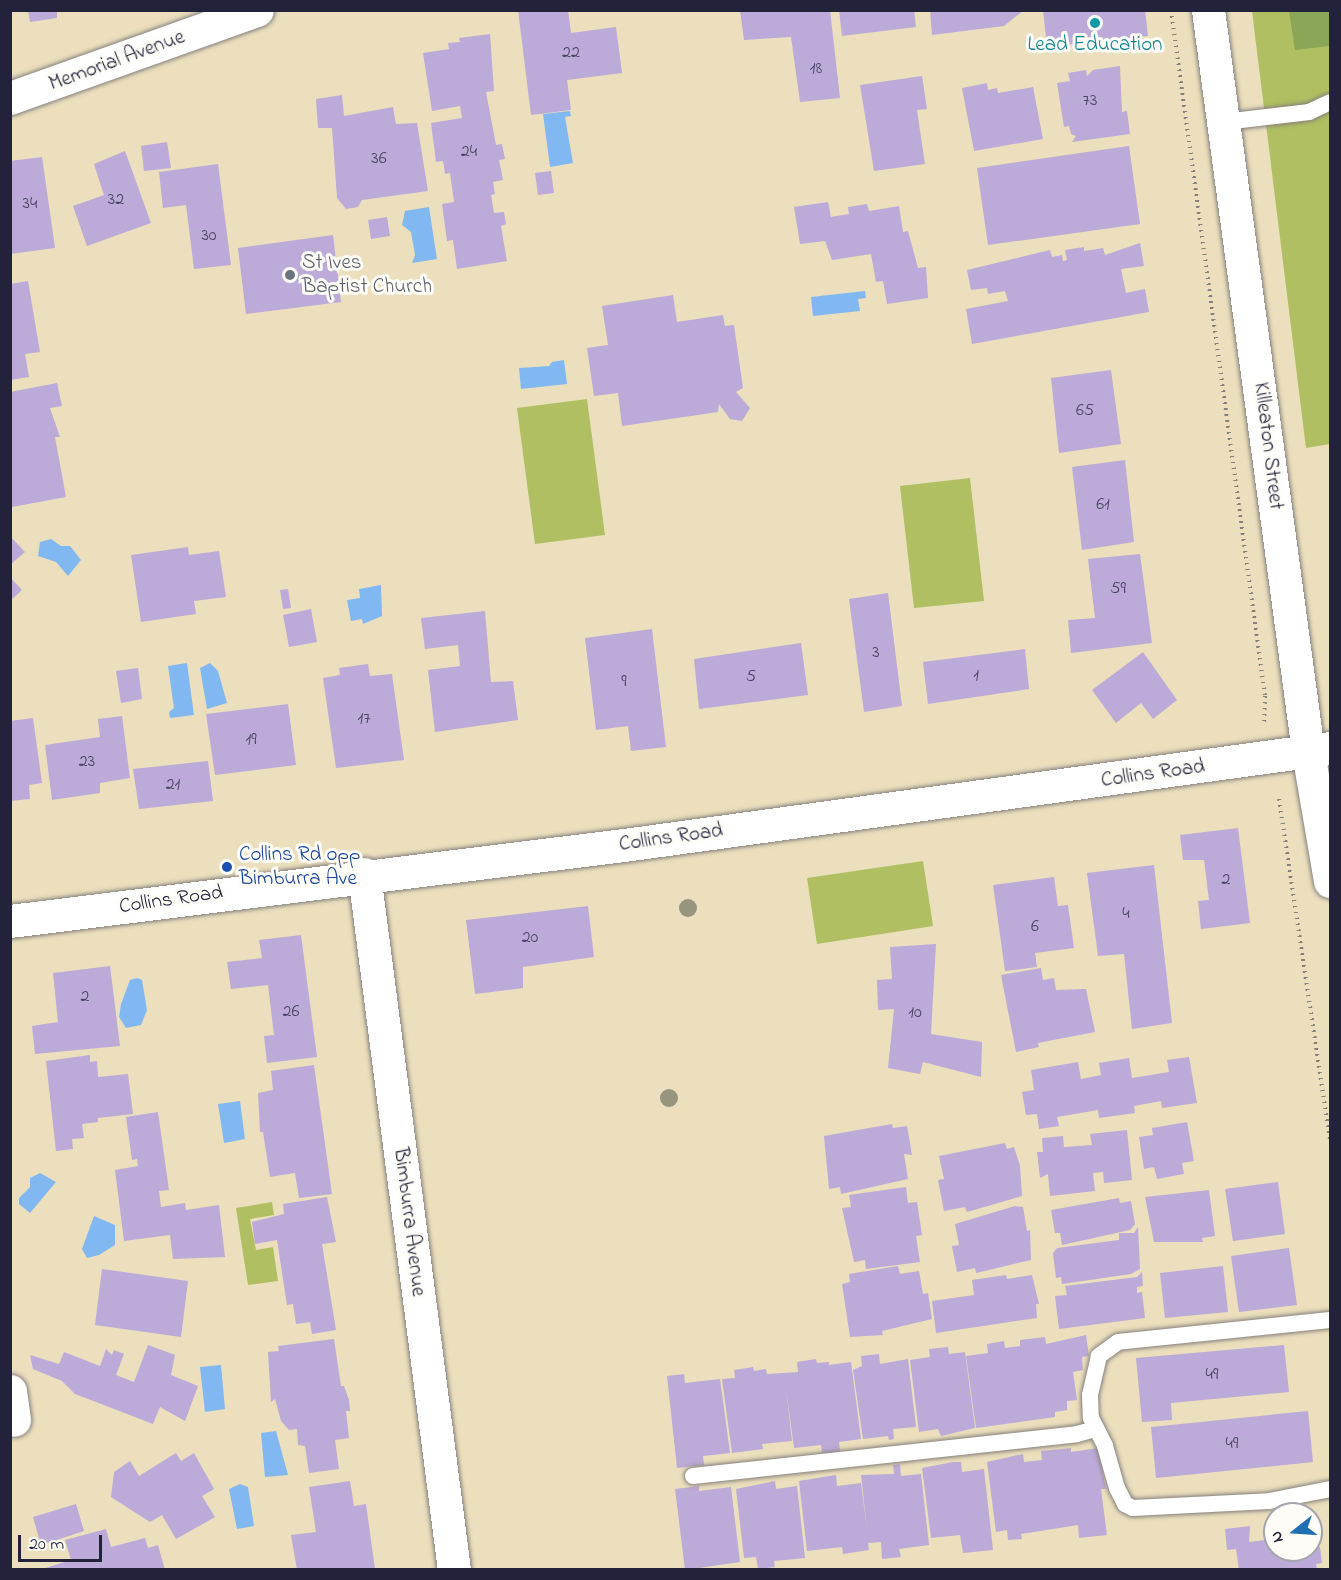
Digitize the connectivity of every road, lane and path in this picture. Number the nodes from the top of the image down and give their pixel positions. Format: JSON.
{"nodes":[{"id":1,"x":257,"y":10,"type":"edge"},
{"id":2,"x":1171,"y":10,"type":"edge"},
{"id":3,"x":1208,"y":10,"type":"edge"},
{"id":4,"x":10,"y":98,"type":"edge"},
{"id":5,"x":1330,"y":102,"type":"edge"},
{"id":6,"x":1224,"y":122,"type":"junction"},
{"id":7,"x":1264,"y":728,"type":"dead end"},
{"id":8,"x":1319,"y":750,"type":"edge"},
{"id":9,"x":1280,"y":799,"type":"dead end"},
{"id":10,"x":364,"y":874,"type":"junction"},
{"id":11,"x":1330,"y":881,"type":"edge"},
{"id":12,"x":10,"y":921,"type":"edge"},
{"id":13,"x":1330,"y":1141,"type":"edge"},
{"id":14,"x":1330,"y":1320,"type":"edge"},
{"id":15,"x":1096,"y":1429,"type":"junction"},
{"id":16,"x":693,"y":1476,"type":"dead end"},
{"id":17,"x":1330,"y":1489,"type":"edge"},
{"id":18,"x":454,"y":1569,"type":"edge"}],
"edges":[{"from":1,"to":4,"type":"street","name":"Memorial Avenue"},
{"from":2,"to":7,"type":"path"},
{"from":3,"to":6,"type":"street","name":"Killeaton Street"},
{"from":5,"to":6,"type":"lane"},
{"from":6,"to":8,"type":"street","name":"Killeaton Street"},
{"from":8,"to":10,"type":"street","name":"Collins Road"},
{"from":8,"to":11,"type":"street","name":"Killeaton Street"},
{"from":9,"to":13,"type":"path"},
{"from":10,"to":12,"type":"street","name":"Collins Road"},
{"from":10,"to":18,"type":"street","name":"Bimburra Avenue"},
{"from":14,"to":15,"type":"lane"},
{"from":15,"to":16,"type":"lane"},
{"from":15,"to":17,"type":"lane"}]}
